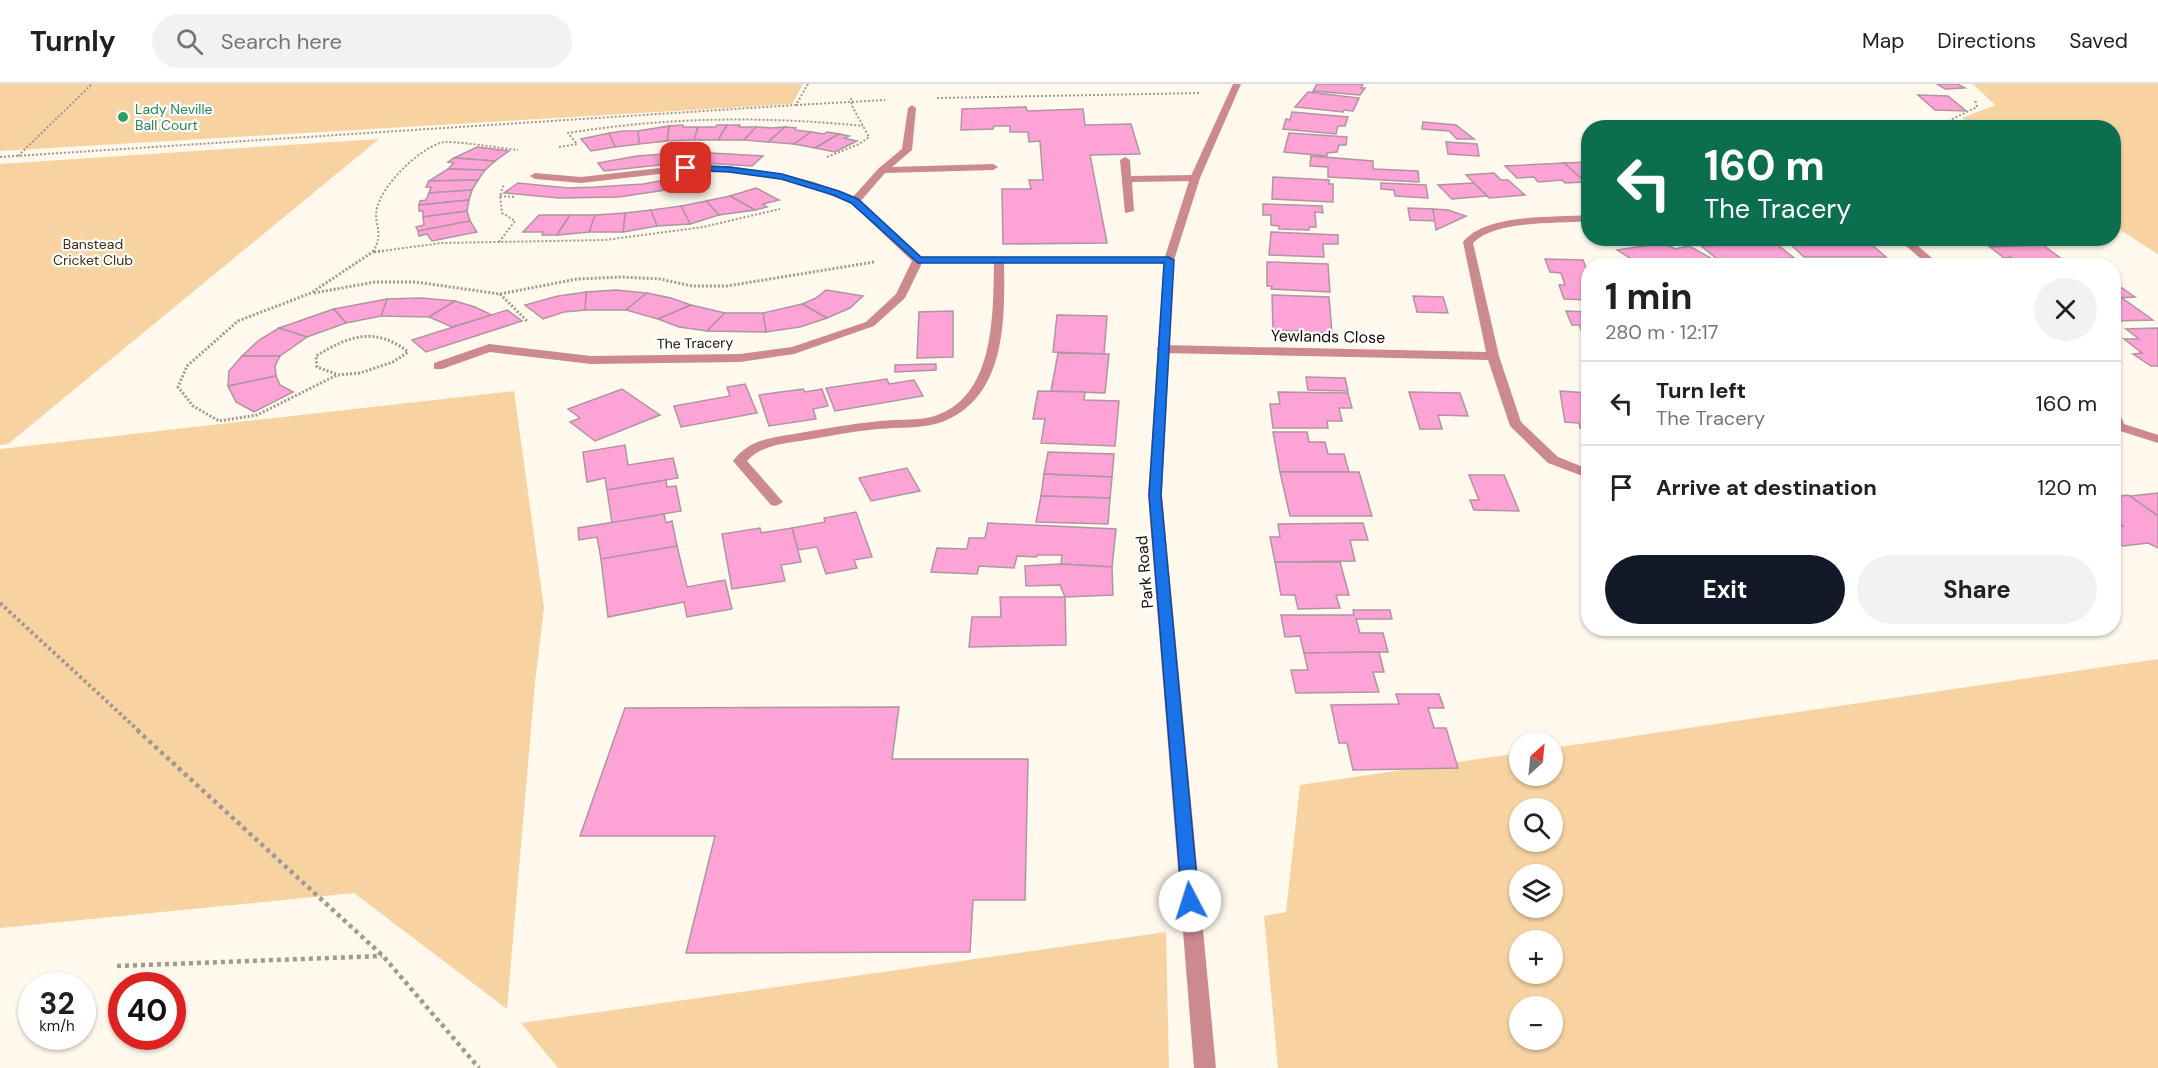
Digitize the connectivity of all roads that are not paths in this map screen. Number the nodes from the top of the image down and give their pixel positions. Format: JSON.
{"nodes":[{"id":1,"x":1235,"y":88,"type":"edge"},
{"id":2,"x":912,"y":108,"type":"dead end"},
{"id":3,"x":1125,"y":160,"type":"dead end"},
{"id":4,"x":993,"y":167,"type":"dead end"},
{"id":5,"x":882,"y":170,"type":"junction"},
{"id":6,"x":535,"y":176,"type":"dead end"},
{"id":7,"x":1195,"y":178,"type":"junction"},
{"id":8,"x":1127,"y":179,"type":"junction"},
{"id":9,"x":855,"y":201,"type":"junction"},
{"id":10,"x":1128,"y":211,"type":"dead end"},
{"id":11,"x":1581,"y":219,"type":"edge"},
{"id":12,"x":1912,"y":246,"type":"edge"},
{"id":13,"x":1926,"y":258,"type":"edge"},
{"id":14,"x":918,"y":260,"type":"junction"},
{"id":15,"x":999,"y":260,"type":"junction"},
{"id":16,"x":1169,"y":260,"type":"junction"},
{"id":17,"x":1162,"y":349,"type":"junction"},
{"id":18,"x":1493,"y":356,"type":"junction"},
{"id":19,"x":438,"y":366,"type":"road end"},
{"id":20,"x":2121,"y":425,"type":"edge"},
{"id":21,"x":2158,"y":439,"type":"edge"},
{"id":22,"x":1581,"y":471,"type":"edge"},
{"id":23,"x":776,"y":502,"type":"dead end"},
{"id":24,"x":1205,"y":1068,"type":"edge"}],
"edges":[{"from":1,"to":7,"type":"street","name":"Park Road"},
{"from":2,"to":5,"type":"street"},
{"from":3,"to":8,"type":"street"},
{"from":4,"to":5,"type":"street"},
{"from":5,"to":9,"type":"street"},
{"from":6,"to":9,"type":"street"},
{"from":7,"to":8,"type":"street"},
{"from":7,"to":16,"type":"street","name":"Park Road"},
{"from":8,"to":10,"type":"street"},
{"from":9,"to":14,"type":"street"},
{"from":11,"to":18,"type":"street"},
{"from":12,"to":13,"type":"street"},
{"from":14,"to":15,"type":"street"},
{"from":14,"to":19,"type":"street","name":"The Tracery"},
{"from":15,"to":16,"type":"street"},
{"from":15,"to":23,"type":"street"},
{"from":16,"to":17,"type":"street","name":"Park Road"},
{"from":17,"to":18,"type":"street","name":"Yewlands Close"},
{"from":17,"to":24,"type":"street","name":"Park Road"},
{"from":18,"to":22,"type":"street"},
{"from":20,"to":21,"type":"street"}]}
